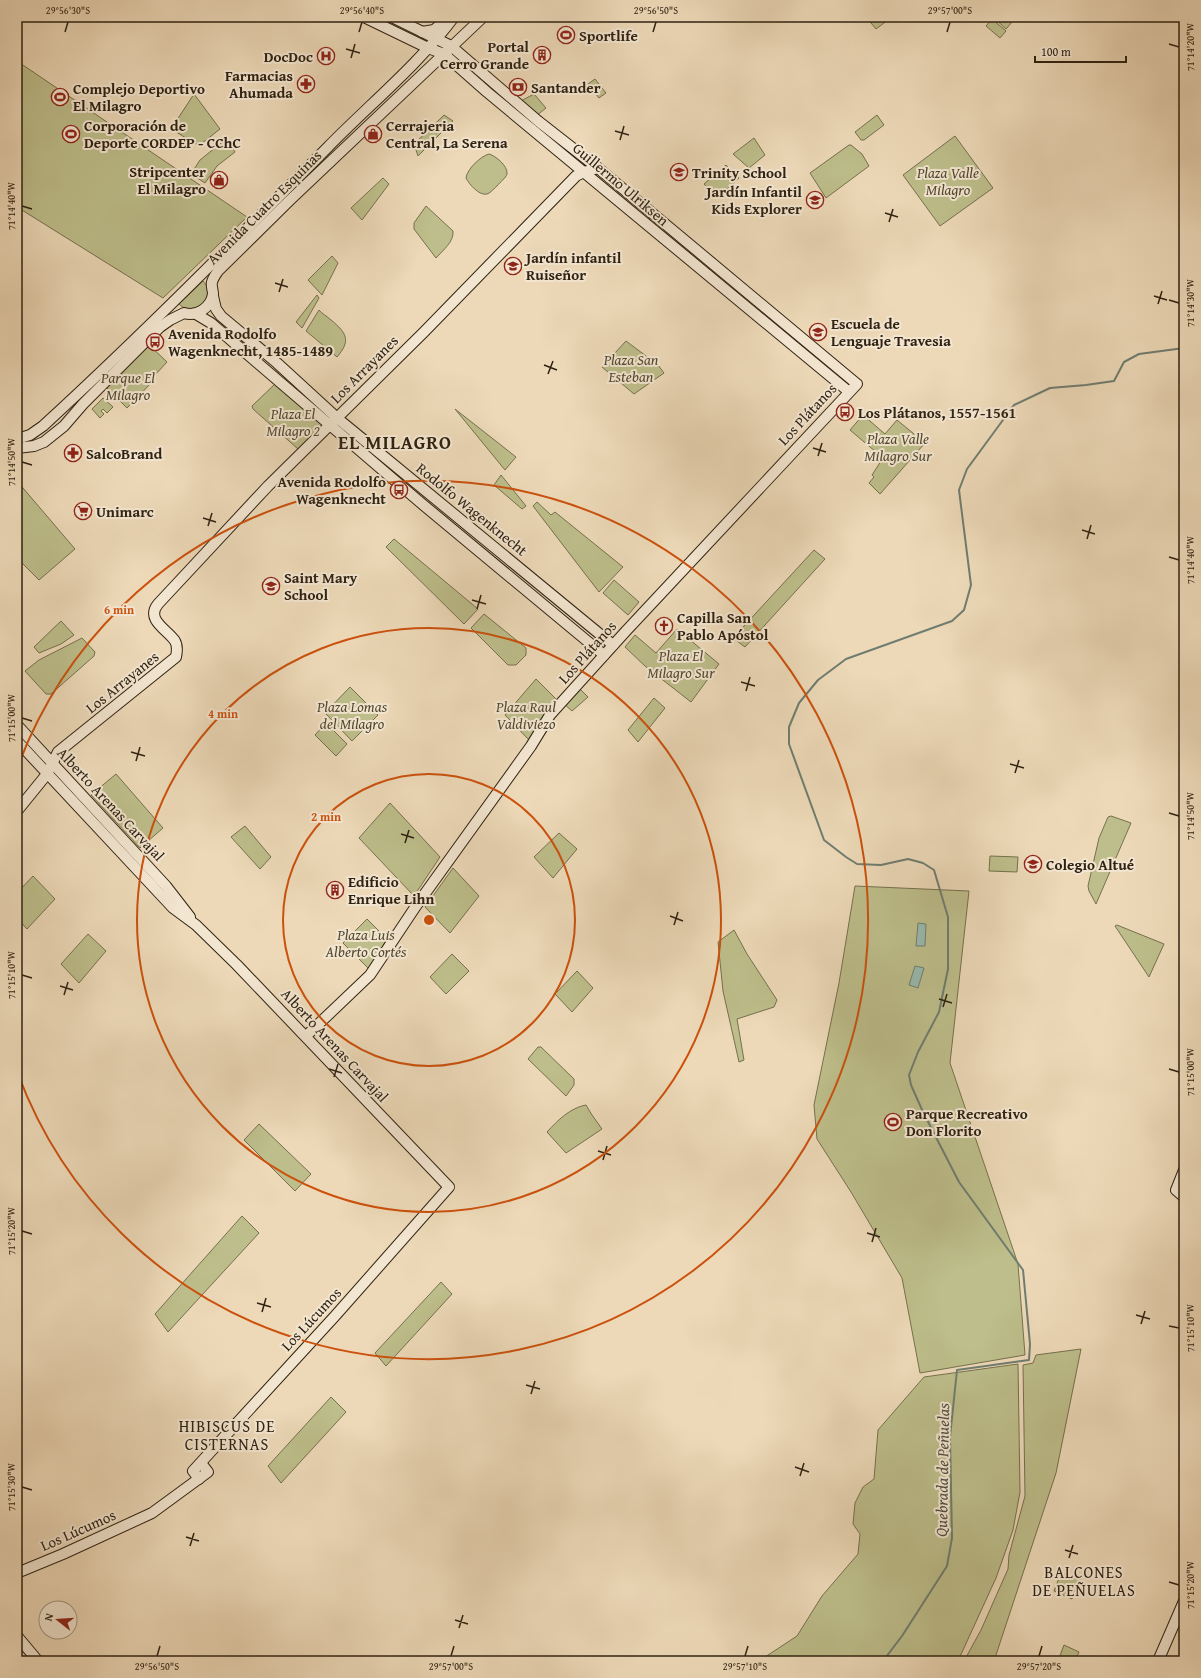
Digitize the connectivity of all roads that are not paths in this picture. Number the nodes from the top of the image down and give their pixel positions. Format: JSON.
{"nodes":[{"id":1,"x":364,"y":17,"type":"edge"},
{"id":2,"x":392,"y":17,"type":"edge"},
{"id":3,"x":449,"y":17,"type":"edge"},
{"id":4,"x":454,"y":17,"type":"edge"},
{"id":5,"x":483,"y":17,"type":"edge"},
{"id":6,"x":422,"y":32,"type":"junction"},
{"id":7,"x":436,"y":40,"type":"junction"},
{"id":8,"x":451,"y":46,"type":"junction"},
{"id":9,"x":428,"y":48,"type":"junction"},
{"id":10,"x":444,"y":54,"type":"junction"},
{"id":11,"x":598,"y":168,"type":"junction"},
{"id":12,"x":584,"y":172,"type":"junction"},
{"id":13,"x":202,"y":274,"type":"junction"},
{"id":14,"x":211,"y":284,"type":"junction"},
{"id":15,"x":213,"y":296,"type":"junction"},
{"id":16,"x":173,"y":302,"type":"junction"},
{"id":17,"x":184,"y":313,"type":"junction"},
{"id":18,"x":196,"y":314,"type":"junction"},
{"id":19,"x":857,"y":384,"type":"joint"},
{"id":20,"x":848,"y":392,"type":"junction"},
{"id":21,"x":337,"y":418,"type":"junction"},
{"id":22,"x":329,"y":425,"type":"junction"},
{"id":23,"x":17,"y":439,"type":"edge"},
{"id":24,"x":17,"y":448,"type":"edge"},
{"id":25,"x":613,"y":645,"type":"junction"},
{"id":26,"x":604,"y":654,"type":"junction"},
{"id":27,"x":17,"y":725,"type":"edge"},
{"id":28,"x":17,"y":741,"type":"edge"},
{"id":29,"x":53,"y":763,"type":"junction"},
{"id":30,"x":47,"y":774,"type":"junction"},
{"id":31,"x":17,"y":811,"type":"edge"},
{"id":32,"x":196,"y":925,"type":"junction"},
{"id":33,"x":306,"y":1036,"type":"junction"},
{"id":34,"x":1184,"y":1170,"type":"edge"},
{"id":35,"x":449,"y":1187,"type":"joint"},
{"id":36,"x":1184,"y":1197,"type":"edge"},
{"id":37,"x":202,"y":1463,"type":"junction"},
{"id":38,"x":196,"y":1475,"type":"junction"},
{"id":39,"x":17,"y":1573,"type":"edge"},
{"id":40,"x":1183,"y":1606,"type":"edge"},
{"id":41,"x":17,"y":1636,"type":"edge"},
{"id":42,"x":17,"y":1654,"type":"edge"},
{"id":43,"x":23,"y":1661,"type":"edge"},
{"id":44,"x":38,"y":1661,"type":"edge"},
{"id":45,"x":1158,"y":1661,"type":"edge"}],
"edges":[{"from":1,"to":9,"type":"street","name":"Guillermo Ulriksen"},
{"from":2,"to":6,"type":"street","name":"Guillermo Ulriksen"},
{"from":3,"to":6,"type":"street"},
{"from":4,"to":7,"type":"street","name":"Avenida Cuatro Esquinas"},
{"from":5,"to":8,"type":"street","name":"Avenida Cuatro Esquinas"},
{"from":6,"to":7,"type":"street","name":"Guillermo Ulriksen"},
{"from":7,"to":8,"type":"street","name":"Guillermo Ulriksen"},
{"from":7,"to":9,"type":"street","name":"Avenida Cuatro Esquinas"},
{"from":8,"to":10,"type":"street","name":"Avenida Cuatro Esquinas"},
{"from":8,"to":11,"type":"street","name":"Guillermo Ulriksen"},
{"from":9,"to":10,"type":"street","name":"Guillermo Ulriksen"},
{"from":9,"to":13,"type":"street","name":"Avenida Cuatro Esquinas"},
{"from":10,"to":12,"type":"street","name":"Guillermo Ulriksen"},
{"from":10,"to":14,"type":"street","name":"Avenida Cuatro Esquinas"},
{"from":11,"to":12,"type":"street","name":"Los Arrayanes"},
{"from":11,"to":19,"type":"street","name":"Guillermo Ulriksen"},
{"from":12,"to":20,"type":"street","name":"Guillermo Ulriksen"},
{"from":12,"to":21,"type":"street","name":"Los Arrayanes"},
{"from":13,"to":14,"type":"street"},
{"from":13,"to":16,"type":"street","name":"Avenida Cuatro Esquinas"},
{"from":14,"to":15,"type":"street","name":"Avenida Cuatro Esquinas"},
{"from":15,"to":18,"type":"street"},
{"from":15,"to":21,"type":"street","name":"Rodolfo Wagenknecht"},
{"from":16,"to":17,"type":"street"},
{"from":16,"to":23,"type":"street","name":"Avenida Cuatro Esquinas"},
{"from":17,"to":18,"type":"street"},
{"from":17,"to":24,"type":"street"},
{"from":18,"to":22,"type":"street","name":"Rodolfo Wagenknecht"},
{"from":19,"to":20,"type":"street","name":"Los Plátanos"},
{"from":20,"to":25,"type":"street","name":"Los Plátanos"},
{"from":21,"to":22,"type":"street","name":"Los Arrayanes"},
{"from":21,"to":25,"type":"street","name":"Rodolfo Wagenknecht"},
{"from":22,"to":26,"type":"street","name":"Rodolfo Wagenknecht"},
{"from":22,"to":29,"type":"street","name":"Los Arrayanes"},
{"from":25,"to":26,"type":"street","name":"Los Plátanos"},
{"from":26,"to":33,"type":"street","name":"Los Plátanos"},
{"from":27,"to":29,"type":"street","name":"Alberto Arenas Carvajal"},
{"from":28,"to":30,"type":"street","name":"Alberto Arenas Carvajal"},
{"from":29,"to":30,"type":"street","name":"Los Arrayanes"},
{"from":29,"to":32,"type":"street","name":"Alberto Arenas Carvajal"},
{"from":30,"to":31,"type":"street","name":"Los Arrayanes"},
{"from":30,"to":32,"type":"street","name":"Alberto Arenas Carvajal"},
{"from":32,"to":33,"type":"street","name":"Alberto Arenas Carvajal"},
{"from":33,"to":35,"type":"street","name":"Alberto Arenas Carvajal"},
{"from":34,"to":36,"type":"street"},
{"from":35,"to":37,"type":"street","name":"Los Lúcumos"},
{"from":37,"to":38,"type":"street","name":"Los Lúcumos"},
{"from":37,"to":38,"type":"street","name":"Los Lúcumos"},
{"from":38,"to":39,"type":"street","name":"Los Lúcumos"},
{"from":40,"to":45,"type":"street"},
{"from":41,"to":44,"type":"street"},
{"from":42,"to":43,"type":"main road"}]}
